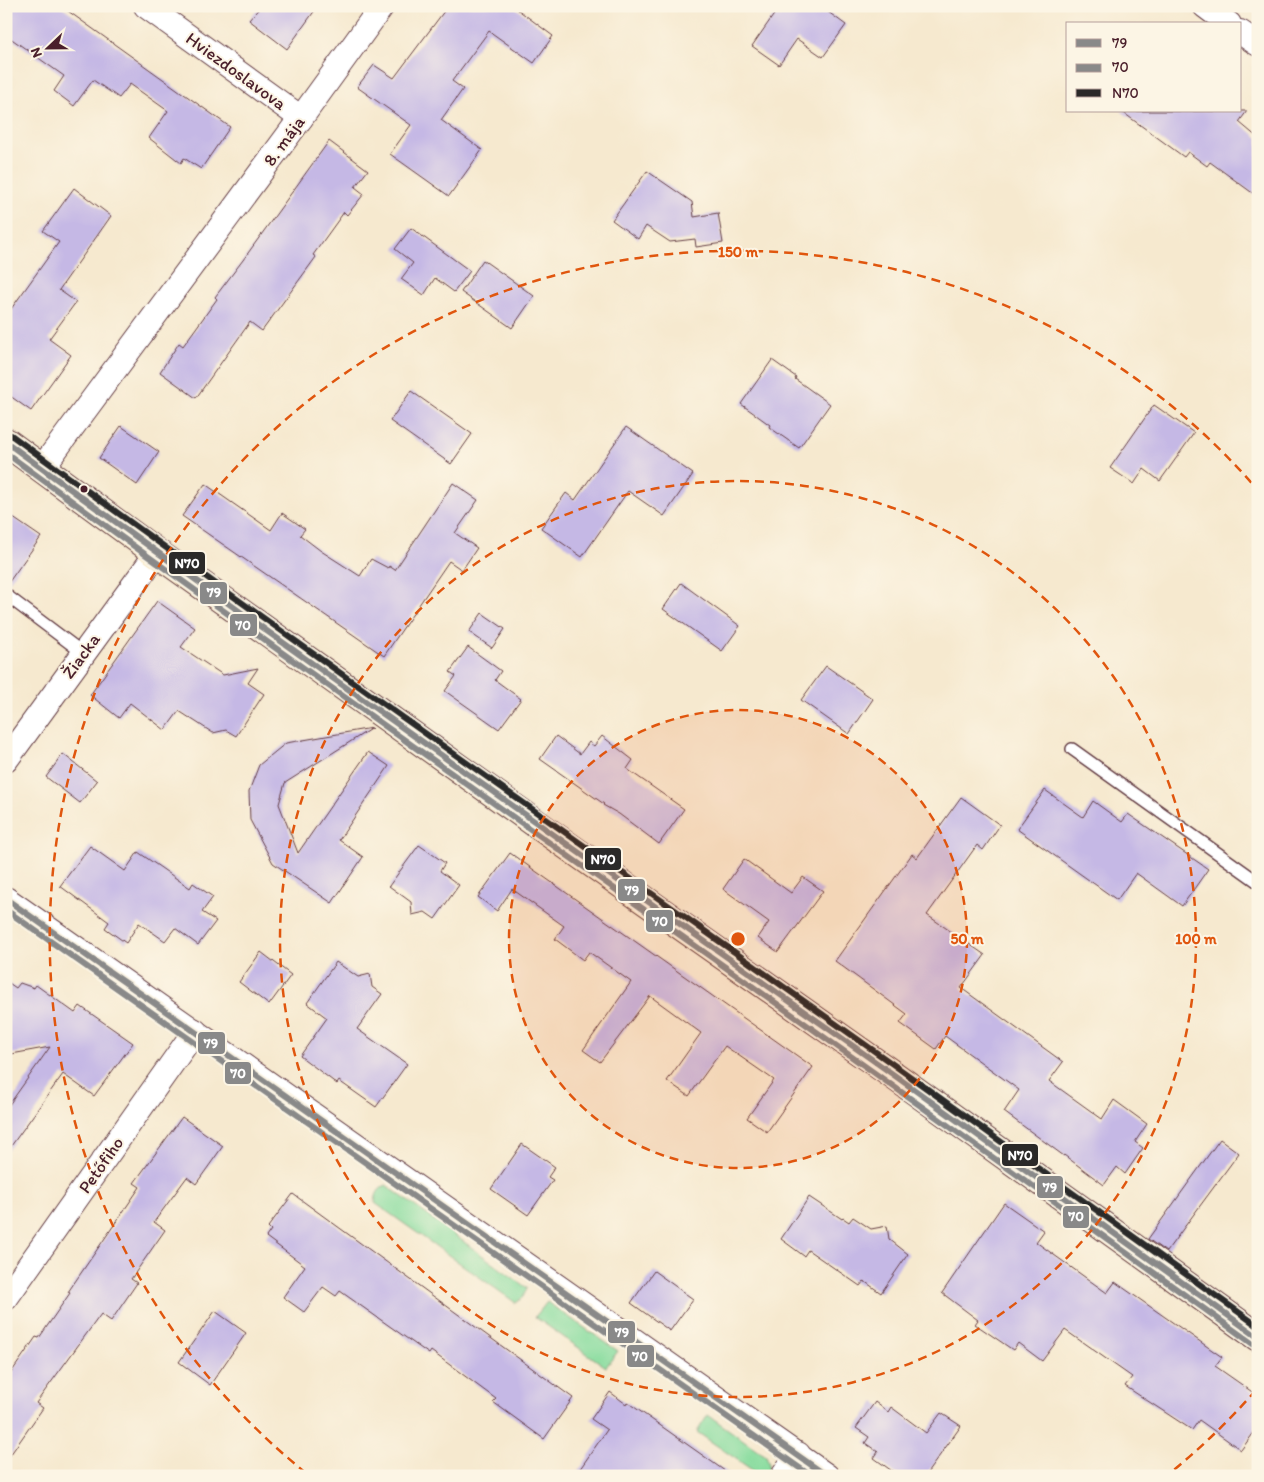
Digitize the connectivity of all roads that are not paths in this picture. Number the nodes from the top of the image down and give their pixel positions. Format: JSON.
{"nodes":[{"id":1,"x":146,"y":6,"type":"edge"},
{"id":2,"x":382,"y":6,"type":"edge"},
{"id":3,"x":1205,"y":6,"type":"edge"},
{"id":4,"x":1226,"y":22,"type":"edge"},
{"id":5,"x":1242,"y":33,"type":"edge"},
{"id":6,"x":1258,"y":44,"type":"edge"},
{"id":7,"x":301,"y":118,"type":"junction"},
{"id":8,"x":6,"y":442,"type":"edge"},
{"id":9,"x":42,"y":468,"type":"junction"},
{"id":10,"x":157,"y":553,"type":"junction"},
{"id":11,"x":6,"y":595,"type":"edge"},
{"id":12,"x":84,"y":652,"type":"junction"},
{"id":13,"x":1072,"y":749,"type":"dead end"},
{"id":14,"x":6,"y":760,"type":"edge"},
{"id":15,"x":1258,"y":882,"type":"edge"},
{"id":16,"x":6,"y":899,"type":"edge"},
{"id":17,"x":195,"y":1031,"type":"junction"},
{"id":18,"x":6,"y":1298,"type":"edge"},
{"id":19,"x":1258,"y":1337,"type":"edge"},
{"id":20,"x":798,"y":1454,"type":"junction"},
{"id":21,"x":782,"y":1476,"type":"edge"},
{"id":22,"x":827,"y":1476,"type":"edge"}],
"edges":[{"from":1,"to":7,"type":"street","name":"Hviezdoslavova"},
{"from":2,"to":7,"type":"street","name":"8. mája"},
{"from":3,"to":4,"type":"street"},
{"from":5,"to":6,"type":"street"},
{"from":7,"to":9,"type":"street","name":"8. mája"},
{"from":8,"to":9,"type":"street"},
{"from":9,"to":10,"type":"street"},
{"from":10,"to":12,"type":"street","name":"Žiacka"},
{"from":10,"to":19,"type":"street"},
{"from":11,"to":12,"type":"lane"},
{"from":12,"to":14,"type":"street","name":"Žiacka"},
{"from":13,"to":15,"type":"lane"},
{"from":16,"to":17,"type":"street"},
{"from":17,"to":18,"type":"street","name":"Petőfiho"},
{"from":17,"to":20,"type":"street"},
{"from":20,"to":21,"type":"street"},
{"from":20,"to":22,"type":"street"}]}
